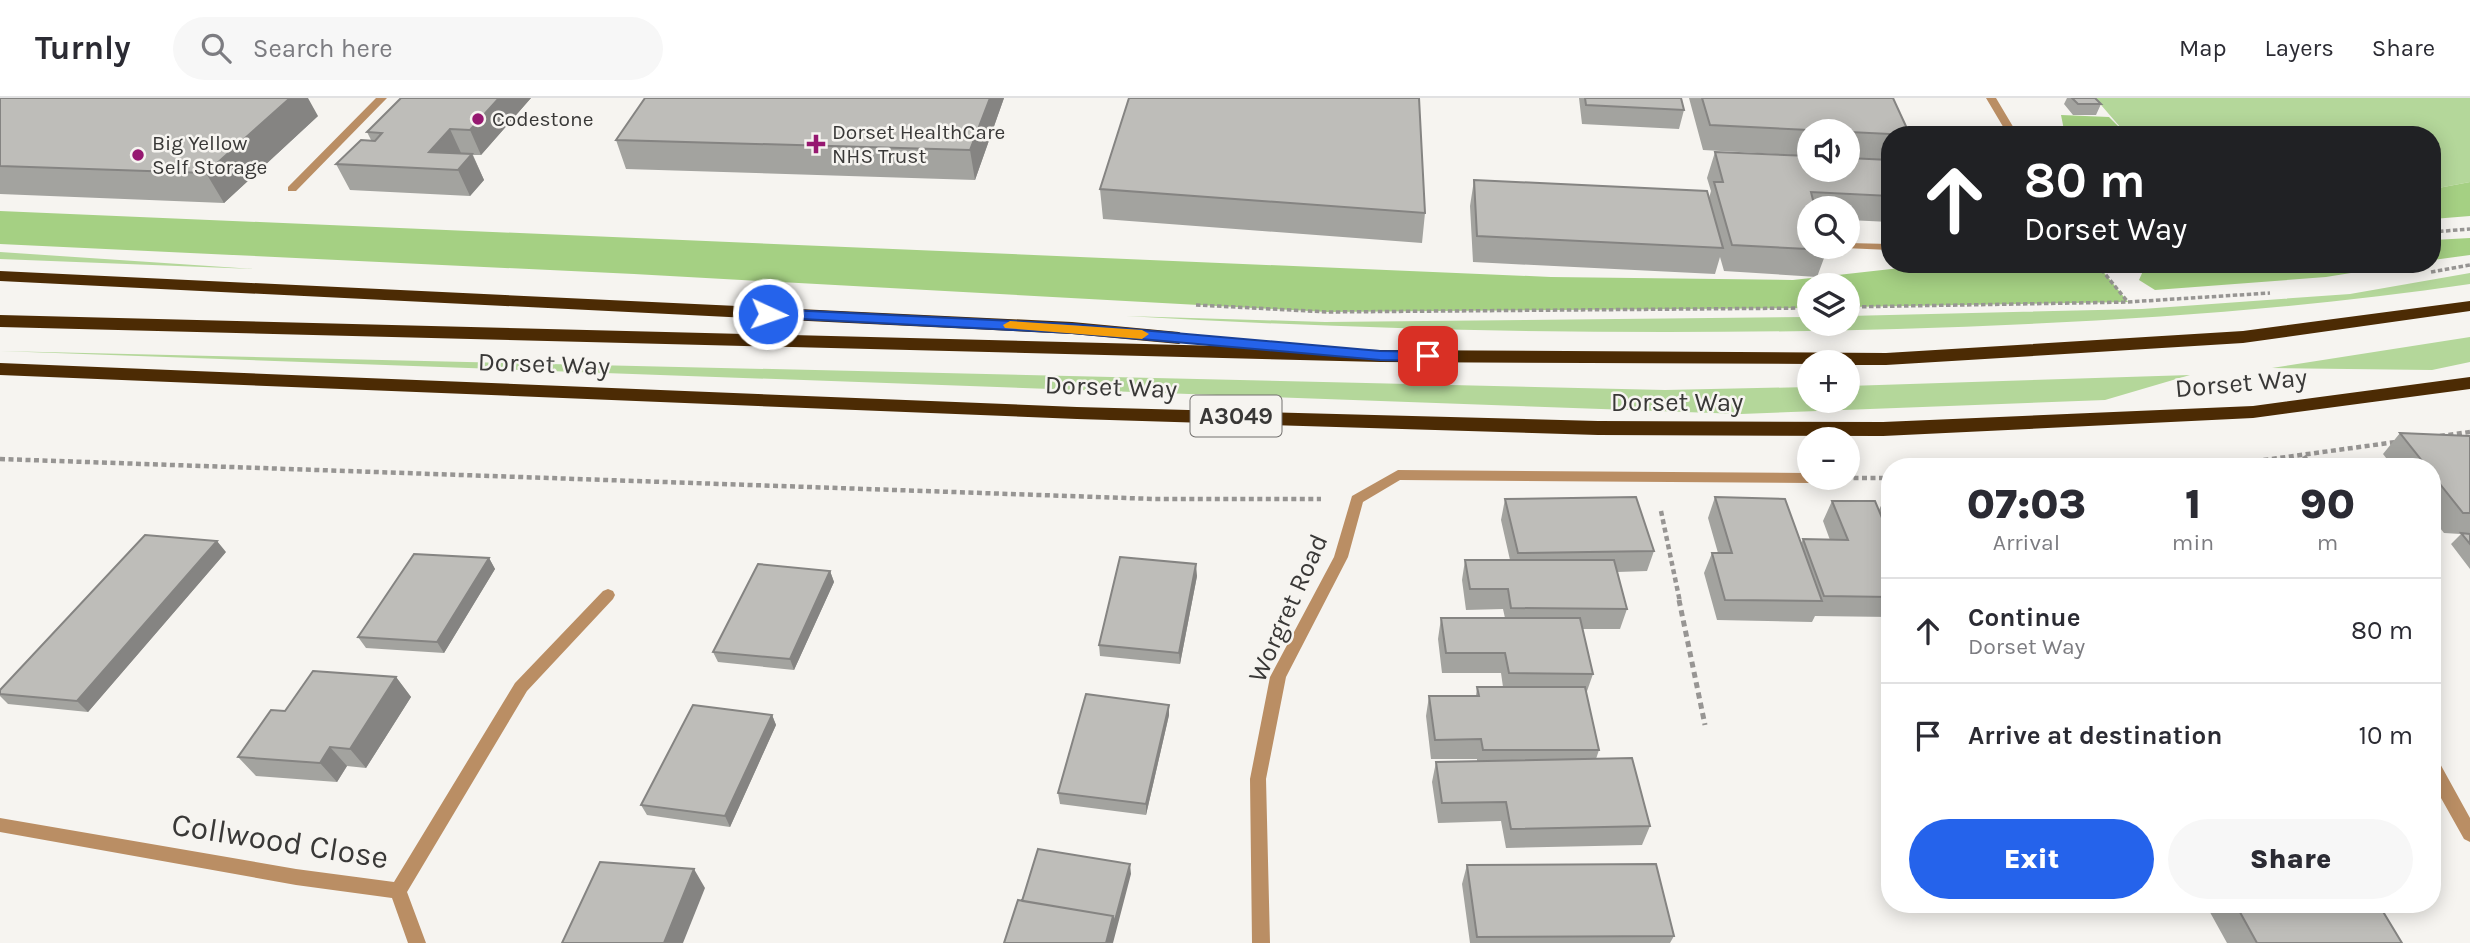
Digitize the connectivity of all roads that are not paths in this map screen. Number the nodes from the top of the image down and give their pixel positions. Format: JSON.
{"nodes":[{"id":1,"x":382,"y":98,"type":"edge"},
{"id":2,"x":1991,"y":98,"type":"edge"},
{"id":3,"x":2008,"y":126,"type":"edge"},
{"id":4,"x":292,"y":189,"type":"dead end"},
{"id":5,"x":1860,"y":246,"type":"edge"},
{"id":6,"x":1881,"y":247,"type":"edge"},
{"id":7,"x":0,"y":276,"type":"edge"},
{"id":8,"x":2470,"y":306,"type":"edge"},
{"id":9,"x":0,"y":321,"type":"edge"},
{"id":10,"x":1380,"y":356,"type":"junction"},
{"id":11,"x":0,"y":369,"type":"edge"},
{"id":12,"x":2470,"y":383,"type":"edge"},
{"id":13,"x":1797,"y":478,"type":"edge"},
{"id":14,"x":608,"y":595,"type":"dead end"},
{"id":15,"x":2441,"y":781,"type":"edge"},
{"id":16,"x":0,"y":825,"type":"edge"},
{"id":17,"x":2470,"y":834,"type":"edge"},
{"id":18,"x":398,"y":891,"type":"junction"},
{"id":19,"x":417,"y":943,"type":"edge"},
{"id":20,"x":1261,"y":943,"type":"edge"}],
"edges":[{"from":1,"to":4,"type":"street"},
{"from":2,"to":3,"type":"street"},
{"from":5,"to":6,"type":"street"},
{"from":7,"to":10,"type":"highway"},
{"from":8,"to":10,"type":"highway","name":"Dorset Way"},
{"from":9,"to":10,"type":"highway","name":"Dorset Way"},
{"from":11,"to":12,"type":"highway","name":"Dorset Way","number":"A3049"},
{"from":13,"to":20,"type":"street","name":"Worgret Road"},
{"from":14,"to":18,"type":"street","name":"Collwood Close"},
{"from":15,"to":17,"type":"street"},
{"from":16,"to":18,"type":"street","name":"Collwood Close"},
{"from":18,"to":19,"type":"street"}]}
